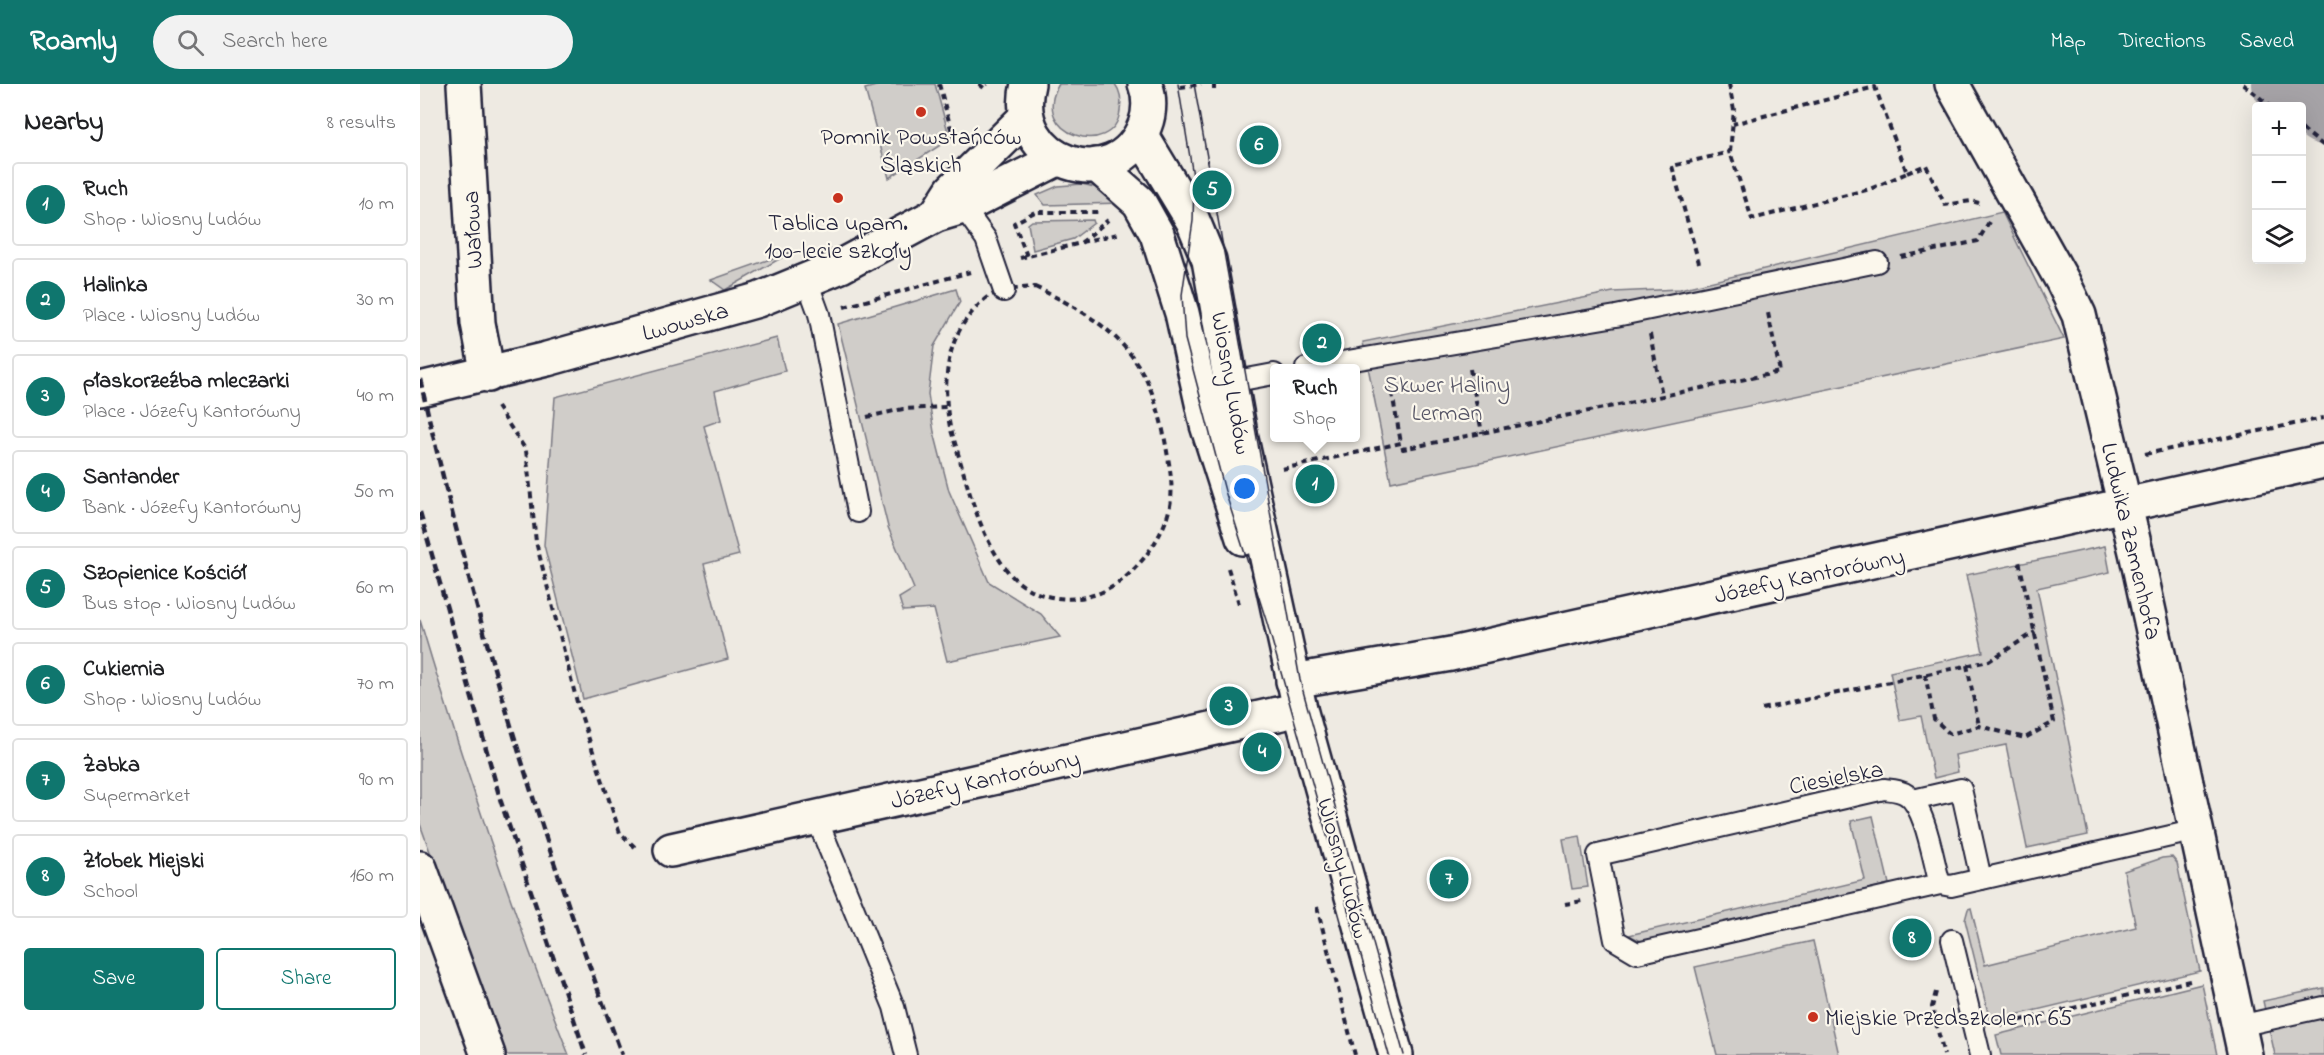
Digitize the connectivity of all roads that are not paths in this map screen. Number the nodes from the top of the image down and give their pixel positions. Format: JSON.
{"nodes":[{"id":1,"x":464,"y":84,"type":"edge"},
{"id":2,"x":1028,"y":84,"type":"edge"},
{"id":3,"x":1145,"y":84,"type":"edge"},
{"id":4,"x":1952,"y":84,"type":"edge"},
{"id":5,"x":1026,"y":117,"type":"junction"},
{"id":6,"x":1141,"y":135,"type":"junction"},
{"id":7,"x":1057,"y":159,"type":"junction"},
{"id":8,"x":1097,"y":165,"type":"junction"},
{"id":9,"x":950,"y":211,"type":"junction"},
{"id":10,"x":1877,"y":262,"type":"dead end"},
{"id":11,"x":807,"y":281,"type":"junction"},
{"id":12,"x":1004,"y":291,"type":"road end"},
{"id":13,"x":1332,"y":364,"type":"edge"},
{"id":14,"x":1194,"y":370,"type":"junction"},
{"id":15,"x":1270,"y":375,"type":"edge"},
{"id":16,"x":1231,"y":382,"type":"junction"},
{"id":17,"x":495,"y":387,"type":"junction"},
{"id":18,"x":420,"y":389,"type":"edge"},
{"id":19,"x":2324,"y":461,"type":"edge"},
{"id":20,"x":2124,"y":506,"type":"junction"},
{"id":21,"x":858,"y":512,"type":"dead end"},
{"id":22,"x":1296,"y":695,"type":"junction"},
{"id":23,"x":1913,"y":800,"type":"junction"},
{"id":24,"x":816,"y":817,"type":"junction"},
{"id":25,"x":2196,"y":830,"type":"junction"},
{"id":26,"x":671,"y":850,"type":"road end"},
{"id":27,"x":420,"y":868,"type":"edge"},
{"id":28,"x":1981,"y":879,"type":"junction"},
{"id":29,"x":1940,"y":884,"type":"junction"},
{"id":30,"x":1952,"y":940,"type":"dead end"},
{"id":31,"x":2324,"y":1007,"type":"edge"},
{"id":32,"x":2242,"y":1040,"type":"edge"},
{"id":33,"x":488,"y":1055,"type":"edge"},
{"id":34,"x":906,"y":1055,"type":"edge"},
{"id":35,"x":1396,"y":1055,"type":"edge"},
{"id":36,"x":1980,"y":1055,"type":"edge"}],
"edges":[{"from":1,"to":17,"type":"street","name":"Wałowa"},
{"from":2,"to":5,"type":"street"},
{"from":3,"to":6,"type":"street"},
{"from":4,"to":20,"type":"street","name":"Ludwika Zamenhofa"},
{"from":5,"to":7,"type":"street"},
{"from":5,"to":9,"type":"street","name":"Lwowska"},
{"from":6,"to":8,"type":"street"},
{"from":6,"to":16,"type":"street","name":"Wiosny Ludów"},
{"from":7,"to":8,"type":"street"},
{"from":7,"to":9,"type":"street","name":"Lwowska"},
{"from":8,"to":14,"type":"street","name":"Wiosny Ludów"},
{"from":9,"to":11,"type":"street","name":"Lwowska"},
{"from":9,"to":12,"type":"lane"},
{"from":10,"to":13,"type":"lane"},
{"from":11,"to":17,"type":"street","name":"Lwowska"},
{"from":11,"to":21,"type":"lane"},
{"from":14,"to":16,"type":"lane"},
{"from":14,"to":22,"type":"street","name":"Wiosny Ludów"},
{"from":15,"to":16,"type":"lane"},
{"from":16,"to":22,"type":"street","name":"Wiosny Ludów"},
{"from":17,"to":18,"type":"street","name":"Lwowska"},
{"from":19,"to":20,"type":"street","name":"Józefy Kantorówny"},
{"from":20,"to":22,"type":"street","name":"Józefy Kantorówny"},
{"from":20,"to":25,"type":"street","name":"Ludwika Zamenhofa"},
{"from":22,"to":24,"type":"street","name":"Józefy Kantorówny"},
{"from":22,"to":35,"type":"street","name":"Wiosny Ludów"},
{"from":23,"to":28,"type":"lane"},
{"from":23,"to":29,"type":"lane","name":"Ciesielska"},
{"from":23,"to":29,"type":"lane","name":"Ciesielska"},
{"from":24,"to":26,"type":"street","name":"Józefy Kantorówny"},
{"from":24,"to":34,"type":"lane"},
{"from":25,"to":28,"type":"lane"},
{"from":25,"to":32,"type":"street","name":"Ludwika Zamenhofa"},
{"from":27,"to":33,"type":"street"},
{"from":28,"to":29,"type":"lane"},
{"from":30,"to":36,"type":"lane"},
{"from":31,"to":32,"type":"lane","name":"Ludwika Zamenhofa"}]}
